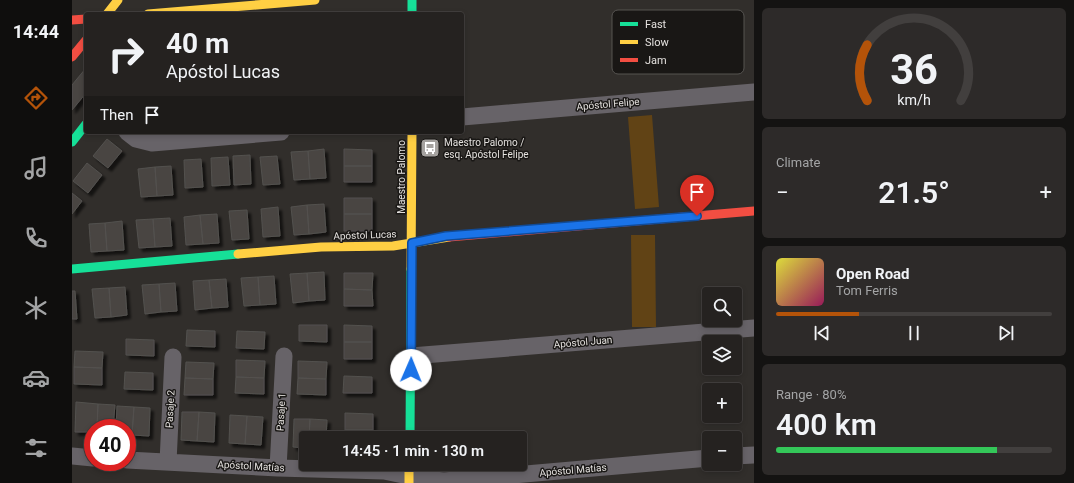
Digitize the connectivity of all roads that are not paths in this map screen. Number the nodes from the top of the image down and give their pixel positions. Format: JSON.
{"nodes":[{"id":1,"x":118,"y":0,"type":"edge"},
{"id":2,"x":184,"y":0,"type":"edge"},
{"id":3,"x":315,"y":0,"type":"edge"},
{"id":4,"x":412,"y":0,"type":"edge"},
{"id":5,"x":109,"y":12,"type":"edge"},
{"id":6,"x":175,"y":12,"type":"edge"},
{"id":7,"x":185,"y":12,"type":"edge"},
{"id":8,"x":412,"y":12,"type":"edge"},
{"id":9,"x":84,"y":19,"type":"edge"},
{"id":10,"x":72,"y":20,"type":"edge"},
{"id":11,"x":84,"y":42,"type":"edge"},
{"id":12,"x":72,"y":57,"type":"edge"},
{"id":13,"x":754,"y":92,"type":"edge"},
{"id":14,"x":464,"y":117,"type":"edge"},
{"id":15,"x":84,"y":127,"type":"edge"},
{"id":16,"x":130,"y":134,"type":"edge"},
{"id":17,"x":255,"y":134,"type":"edge"},
{"id":18,"x":412,"y":134,"type":"edge"},
{"id":19,"x":72,"y":142,"type":"edge"},
{"id":20,"x":754,"y":211,"type":"edge"},
{"id":21,"x":412,"y":243,"type":"junction"},
{"id":22,"x":72,"y":269,"type":"edge"},
{"id":23,"x":754,"y":328,"type":"edge"},
{"id":24,"x":284,"y":356,"type":"dead end"},
{"id":25,"x":411,"y":356,"type":"junction"},
{"id":26,"x":173,"y":357,"type":"dead end"},
{"id":27,"x":410,"y":431,"type":"edge"},
{"id":28,"x":754,"y":455,"type":"edge"},
{"id":29,"x":72,"y":456,"type":"edge"},
{"id":30,"x":742,"y":456,"type":"edge"},
{"id":31,"x":84,"y":457,"type":"edge"},
{"id":32,"x":702,"y":459,"type":"edge"},
{"id":33,"x":136,"y":460,"type":"edge"},
{"id":34,"x":168,"y":462,"type":"junction"},
{"id":35,"x":278,"y":468,"type":"junction"},
{"id":36,"x":409,"y":474,"type":"edge"}],
"edges":[{"from":1,"to":5,"type":"street"},
{"from":2,"to":6,"type":"street"},
{"from":3,"to":7,"type":"street"},
{"from":4,"to":8,"type":"street"},
{"from":9,"to":10,"type":"street"},
{"from":11,"to":12,"type":"street"},
{"from":13,"to":14,"type":"street","name":"Apóstol Felipe"},
{"from":15,"to":19,"type":"street"},
{"from":16,"to":17,"type":"street"},
{"from":18,"to":21,"type":"street","name":"Maestro Palomo"},
{"from":20,"to":21,"type":"street","name":"Apóstol Lucas"},
{"from":21,"to":22,"type":"street","name":"Apóstol Lucas"},
{"from":21,"to":25,"type":"street","name":"Maestro Palomo"},
{"from":23,"to":25,"type":"street","name":"Apóstol Juan"},
{"from":24,"to":35,"type":"street","name":"Pasaje 1"},
{"from":25,"to":27,"type":"street","name":"Maestro Palomo"},
{"from":26,"to":34,"type":"street","name":"Pasaje 2"},
{"from":28,"to":30,"type":"street"},
{"from":29,"to":31,"type":"street"},
{"from":32,"to":36,"type":"street","name":"Apóstol Matías"},
{"from":33,"to":34,"type":"street","name":"Apóstol Matías"},
{"from":34,"to":35,"type":"street","name":"Apóstol Matías"},
{"from":35,"to":36,"type":"street","name":"Apóstol Matías"}]}
